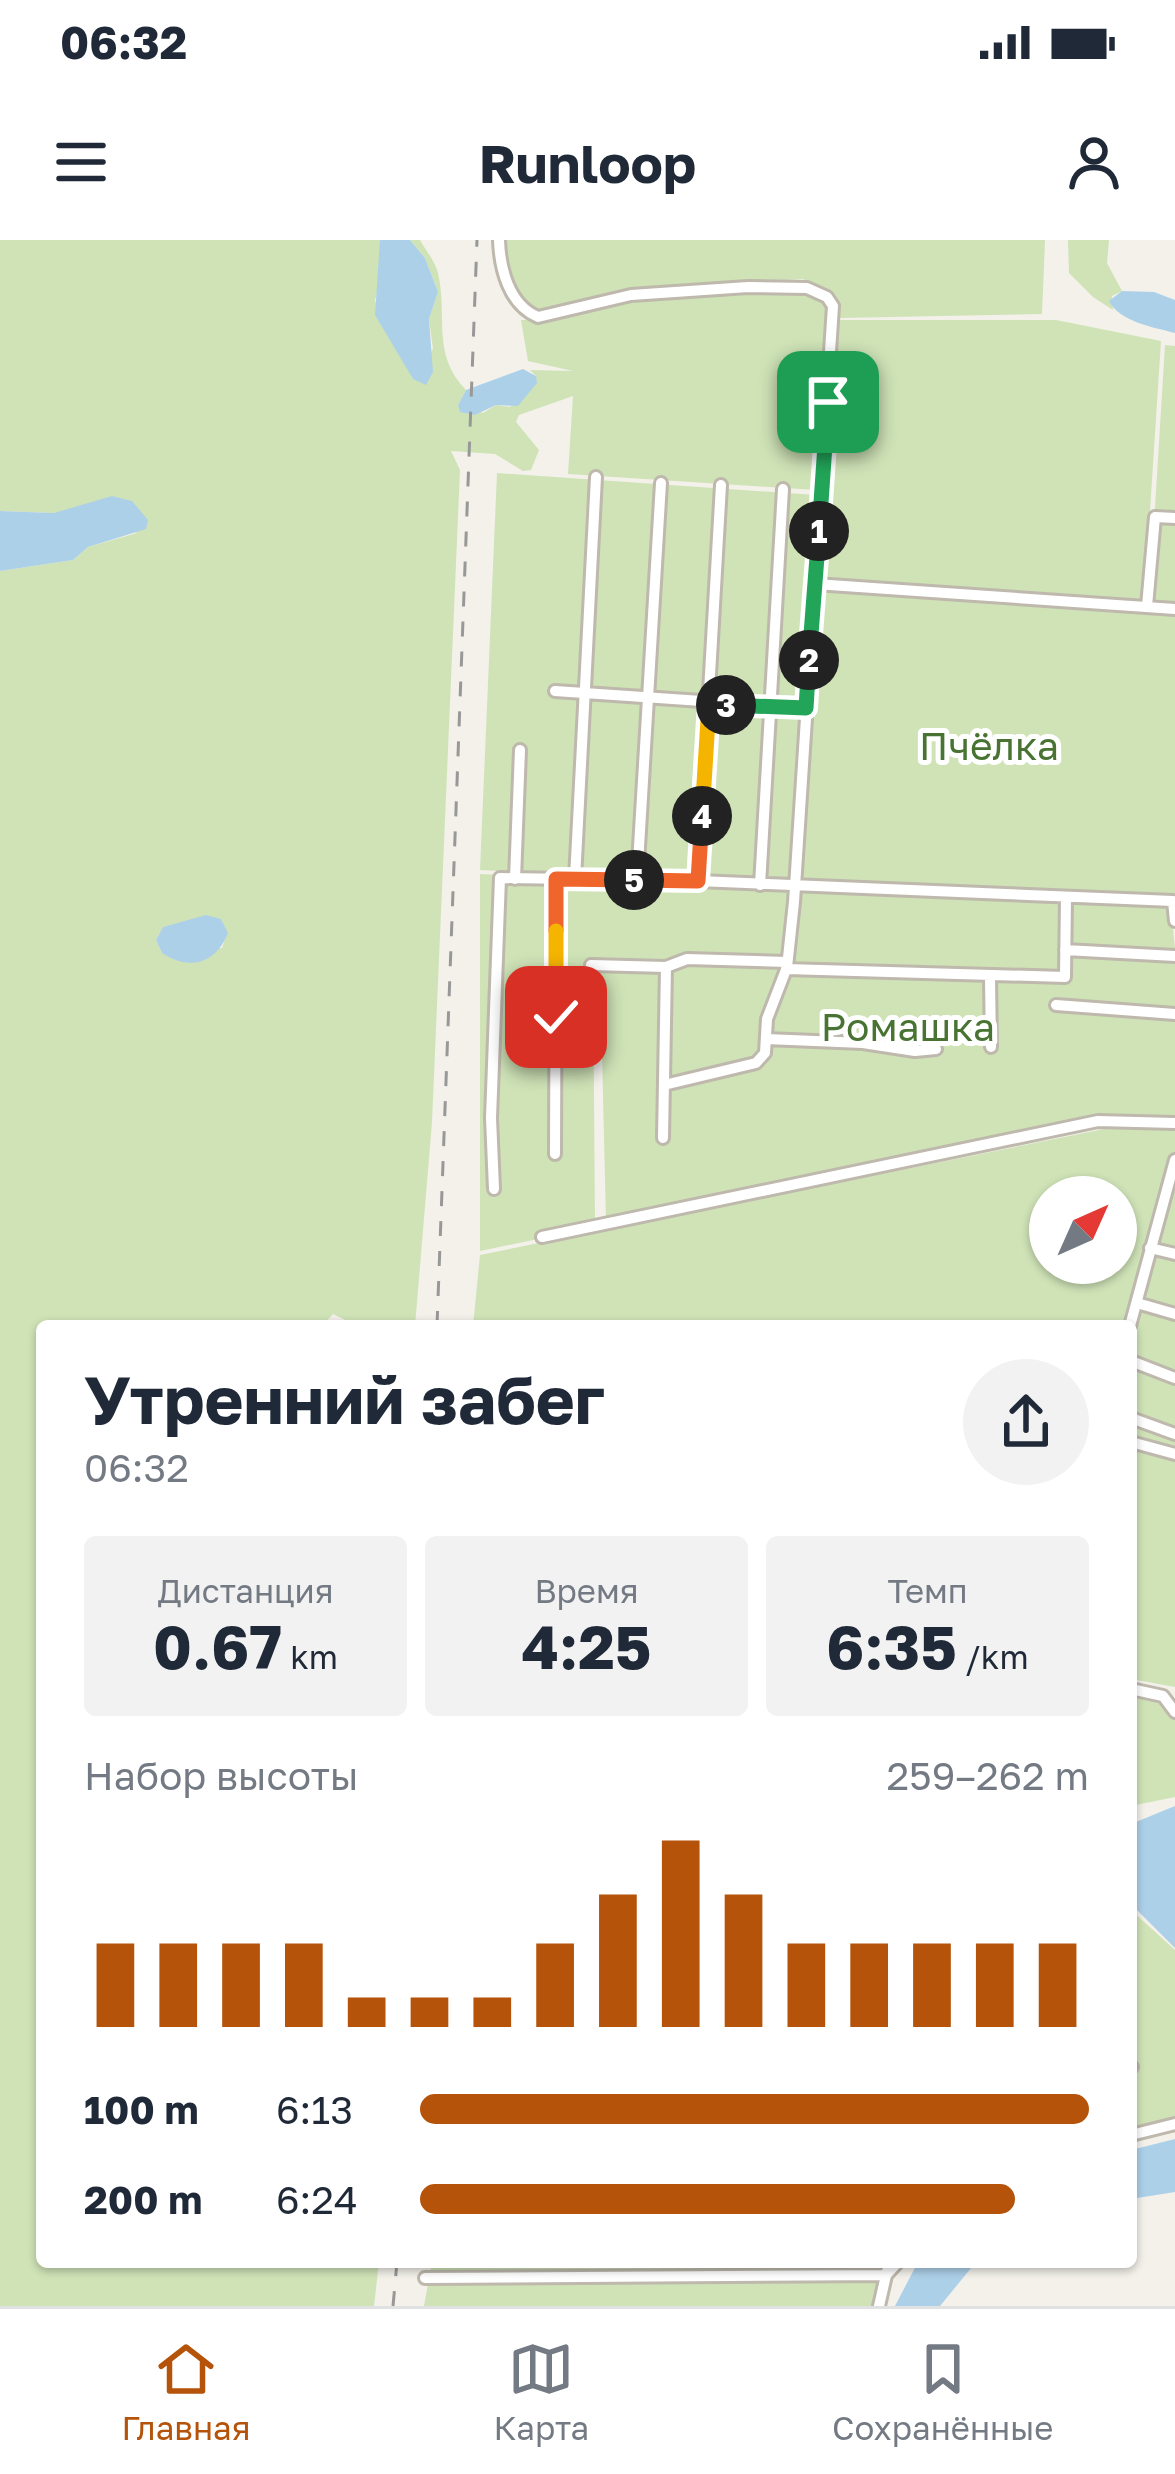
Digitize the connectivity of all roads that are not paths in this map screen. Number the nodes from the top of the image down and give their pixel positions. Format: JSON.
{"nodes":[{"id":1,"x":500,"y":240,"type":"edge"},
{"id":2,"x":596,"y":478,"type":"dead end"},
{"id":3,"x":661,"y":483,"type":"dead end"},
{"id":4,"x":721,"y":485,"type":"dead end"},
{"id":5,"x":783,"y":489,"type":"dead end"},
{"id":6,"x":1175,"y":518,"type":"edge"},
{"id":7,"x":815,"y":584,"type":"junction"},
{"id":8,"x":1147,"y":607,"type":"junction"},
{"id":9,"x":1175,"y":609,"type":"edge"},
{"id":10,"x":554,"y":691,"type":"dead end"},
{"id":11,"x":585,"y":694,"type":"junction"},
{"id":12,"x":648,"y":698,"type":"junction"},
{"id":13,"x":709,"y":704,"type":"junction"},
{"id":14,"x":769,"y":707,"type":"junction"},
{"id":15,"x":806,"y":708,"type":"junction"},
{"id":16,"x":520,"y":750,"type":"dead end"},
{"id":17,"x":515,"y":878,"type":"junction"},
{"id":18,"x":556,"y":879,"type":"junction"},
{"id":19,"x":575,"y":879,"type":"junction"},
{"id":20,"x":637,"y":880,"type":"junction"},
{"id":21,"x":698,"y":881,"type":"junction"},
{"id":22,"x":760,"y":884,"type":"junction"},
{"id":23,"x":795,"y":886,"type":"junction"},
{"id":24,"x":1066,"y":897,"type":"junction"},
{"id":25,"x":1175,"y":921,"type":"edge"},
{"id":26,"x":1065,"y":950,"type":"junction"},
{"id":27,"x":1175,"y":956,"type":"edge"},
{"id":28,"x":591,"y":965,"type":"dead end"},
{"id":29,"x":786,"y":966,"type":"junction"},
{"id":30,"x":666,"y":967,"type":"junction"},
{"id":31,"x":990,"y":977,"type":"junction"},
{"id":32,"x":1056,"y":1005,"type":"dead end"},
{"id":33,"x":1175,"y":1014,"type":"edge"},
{"id":34,"x":766,"y":1039,"type":"junction"},
{"id":35,"x":991,"y":1047,"type":"dead end"},
{"id":36,"x":937,"y":1049,"type":"dead end"},
{"id":37,"x":664,"y":1085,"type":"junction"},
{"id":38,"x":1175,"y":1123,"type":"edge"},
{"id":39,"x":663,"y":1138,"type":"dead end"},
{"id":40,"x":555,"y":1154,"type":"dead end"},
{"id":41,"x":1175,"y":1160,"type":"edge"},
{"id":42,"x":1172,"y":1182,"type":"edge"},
{"id":43,"x":494,"y":1189,"type":"dead end"},
{"id":44,"x":542,"y":1237,"type":"dead end"},
{"id":45,"x":1150,"y":1248,"type":"junction"},
{"id":46,"x":1175,"y":1254,"type":"edge"},
{"id":47,"x":1137,"y":1303,"type":"junction"},
{"id":48,"x":1175,"y":1314,"type":"edge"},
{"id":49,"x":1132,"y":1320,"type":"edge"},
{"id":50,"x":1137,"y":1363,"type":"edge"},
{"id":51,"x":1175,"y":1378,"type":"edge"},
{"id":52,"x":1137,"y":1420,"type":"edge"},
{"id":53,"x":1175,"y":1434,"type":"edge"},
{"id":54,"x":1137,"y":1444,"type":"edge"},
{"id":55,"x":1175,"y":1454,"type":"edge"},
{"id":56,"x":1137,"y":1690,"type":"edge"},
{"id":57,"x":1175,"y":1712,"type":"edge"},
{"id":58,"x":1175,"y":2124,"type":"edge"},
{"id":59,"x":1137,"y":2134,"type":"edge"},
{"id":60,"x":887,"y":2269,"type":"edge"},
{"id":61,"x":424,"y":2278,"type":"dead end"},
{"id":62,"x":880,"y":2306,"type":"edge"}],
"edges":[{"from":1,"to":7,"type":"street"},
{"from":2,"to":11,"type":"street"},
{"from":3,"to":12,"type":"street"},
{"from":4,"to":13,"type":"street"},
{"from":5,"to":14,"type":"street"},
{"from":6,"to":8,"type":"street"},
{"from":7,"to":8,"type":"street"},
{"from":7,"to":15,"type":"street"},
{"from":8,"to":9,"type":"street"},
{"from":10,"to":11,"type":"street"},
{"from":11,"to":12,"type":"street"},
{"from":11,"to":19,"type":"street"},
{"from":12,"to":13,"type":"street"},
{"from":12,"to":20,"type":"street"},
{"from":13,"to":14,"type":"street"},
{"from":13,"to":21,"type":"street"},
{"from":14,"to":15,"type":"street"},
{"from":14,"to":22,"type":"street"},
{"from":15,"to":23,"type":"street"},
{"from":16,"to":17,"type":"street"},
{"from":17,"to":18,"type":"street"},
{"from":17,"to":43,"type":"street"},
{"from":18,"to":19,"type":"street"},
{"from":18,"to":40,"type":"street"},
{"from":19,"to":20,"type":"street"},
{"from":20,"to":21,"type":"street"},
{"from":21,"to":22,"type":"street"},
{"from":22,"to":23,"type":"street"},
{"from":23,"to":24,"type":"street"},
{"from":23,"to":29,"type":"street"},
{"from":24,"to":25,"type":"street"},
{"from":24,"to":26,"type":"street"},
{"from":26,"to":27,"type":"street"},
{"from":26,"to":31,"type":"street"},
{"from":28,"to":30,"type":"street"},
{"from":29,"to":30,"type":"street"},
{"from":29,"to":31,"type":"street"},
{"from":29,"to":34,"type":"street"},
{"from":30,"to":37,"type":"street"},
{"from":31,"to":35,"type":"street"},
{"from":32,"to":33,"type":"street"},
{"from":34,"to":36,"type":"street"},
{"from":34,"to":37,"type":"street"},
{"from":37,"to":39,"type":"street"},
{"from":38,"to":44,"type":"street"},
{"from":41,"to":42,"type":"street"},
{"from":42,"to":45,"type":"street"},
{"from":45,"to":46,"type":"street"},
{"from":45,"to":47,"type":"street"},
{"from":47,"to":48,"type":"street"},
{"from":47,"to":49,"type":"street"},
{"from":50,"to":51,"type":"street"},
{"from":52,"to":53,"type":"street"},
{"from":54,"to":55,"type":"street"},
{"from":56,"to":57,"type":"street"},
{"from":58,"to":59,"type":"street"},
{"from":60,"to":61,"type":"street"},
{"from":60,"to":62,"type":"street"}]}
